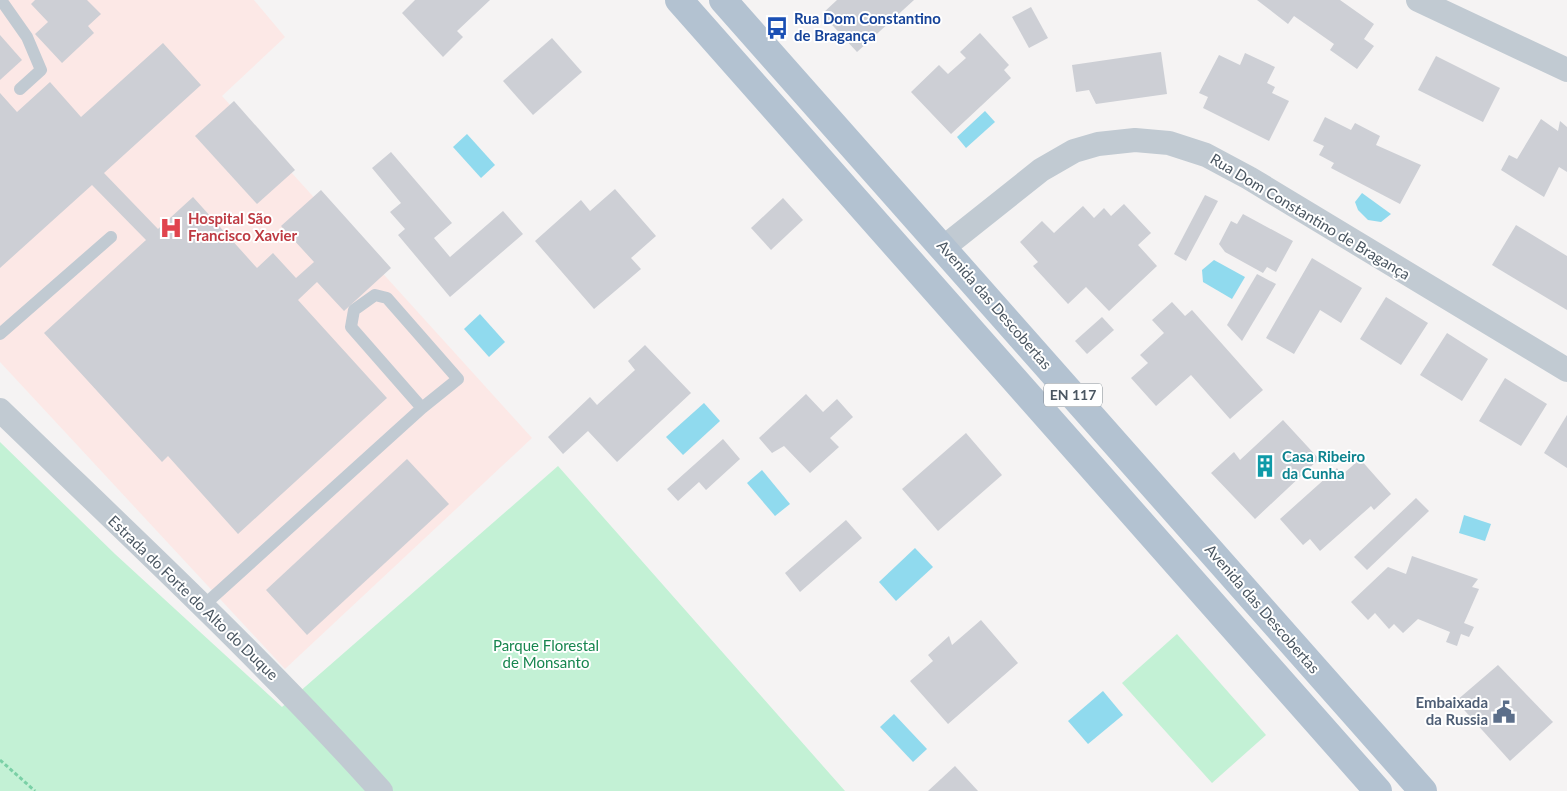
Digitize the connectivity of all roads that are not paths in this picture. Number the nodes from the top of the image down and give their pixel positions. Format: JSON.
{"nodes":[{"id":1,"x":1,"y":0,"type":"edge"},
{"id":2,"x":679,"y":0,"type":"edge"},
{"id":3,"x":723,"y":0,"type":"edge"},
{"id":4,"x":1418,"y":0,"type":"edge"},
{"id":5,"x":1567,"y":70,"type":"edge"},
{"id":6,"x":20,"y":90,"type":"dead end"},
{"id":7,"x":111,"y":236,"type":"dead end"},
{"id":8,"x":943,"y":248,"type":"junction"},
{"id":9,"x":0,"y":334,"type":"edge"},
{"id":10,"x":1567,"y":370,"type":"edge"},
{"id":11,"x":422,"y":408,"type":"junction"},
{"id":12,"x":0,"y":410,"type":"edge"},
{"id":13,"x":203,"y":606,"type":"junction"},
{"id":14,"x":381,"y":791,"type":"edge"},
{"id":15,"x":1378,"y":791,"type":"edge"},
{"id":16,"x":1423,"y":791,"type":"edge"}],
"edges":[{"from":1,"to":6,"type":"lane"},
{"from":2,"to":15,"type":"main road"},
{"from":3,"to":8,"type":"main road","name":"Avenida das Descobertas","number":"EN 117"},
{"from":4,"to":5,"type":"street"},
{"from":7,"to":9,"type":"lane"},
{"from":8,"to":10,"type":"street","name":"Rua Dom Constantino de Bragança"},
{"from":8,"to":16,"type":"main road","name":"Avenida das Descobertas","number":"EN 117"},
{"from":11,"to":11,"type":"lane"},
{"from":11,"to":13,"type":"lane"},
{"from":12,"to":13,"type":"street","name":"Estrada do Forte do Alto do Duque"},
{"from":13,"to":14,"type":"street","name":"Estrada do Forte do Alto do Duque"}]}
